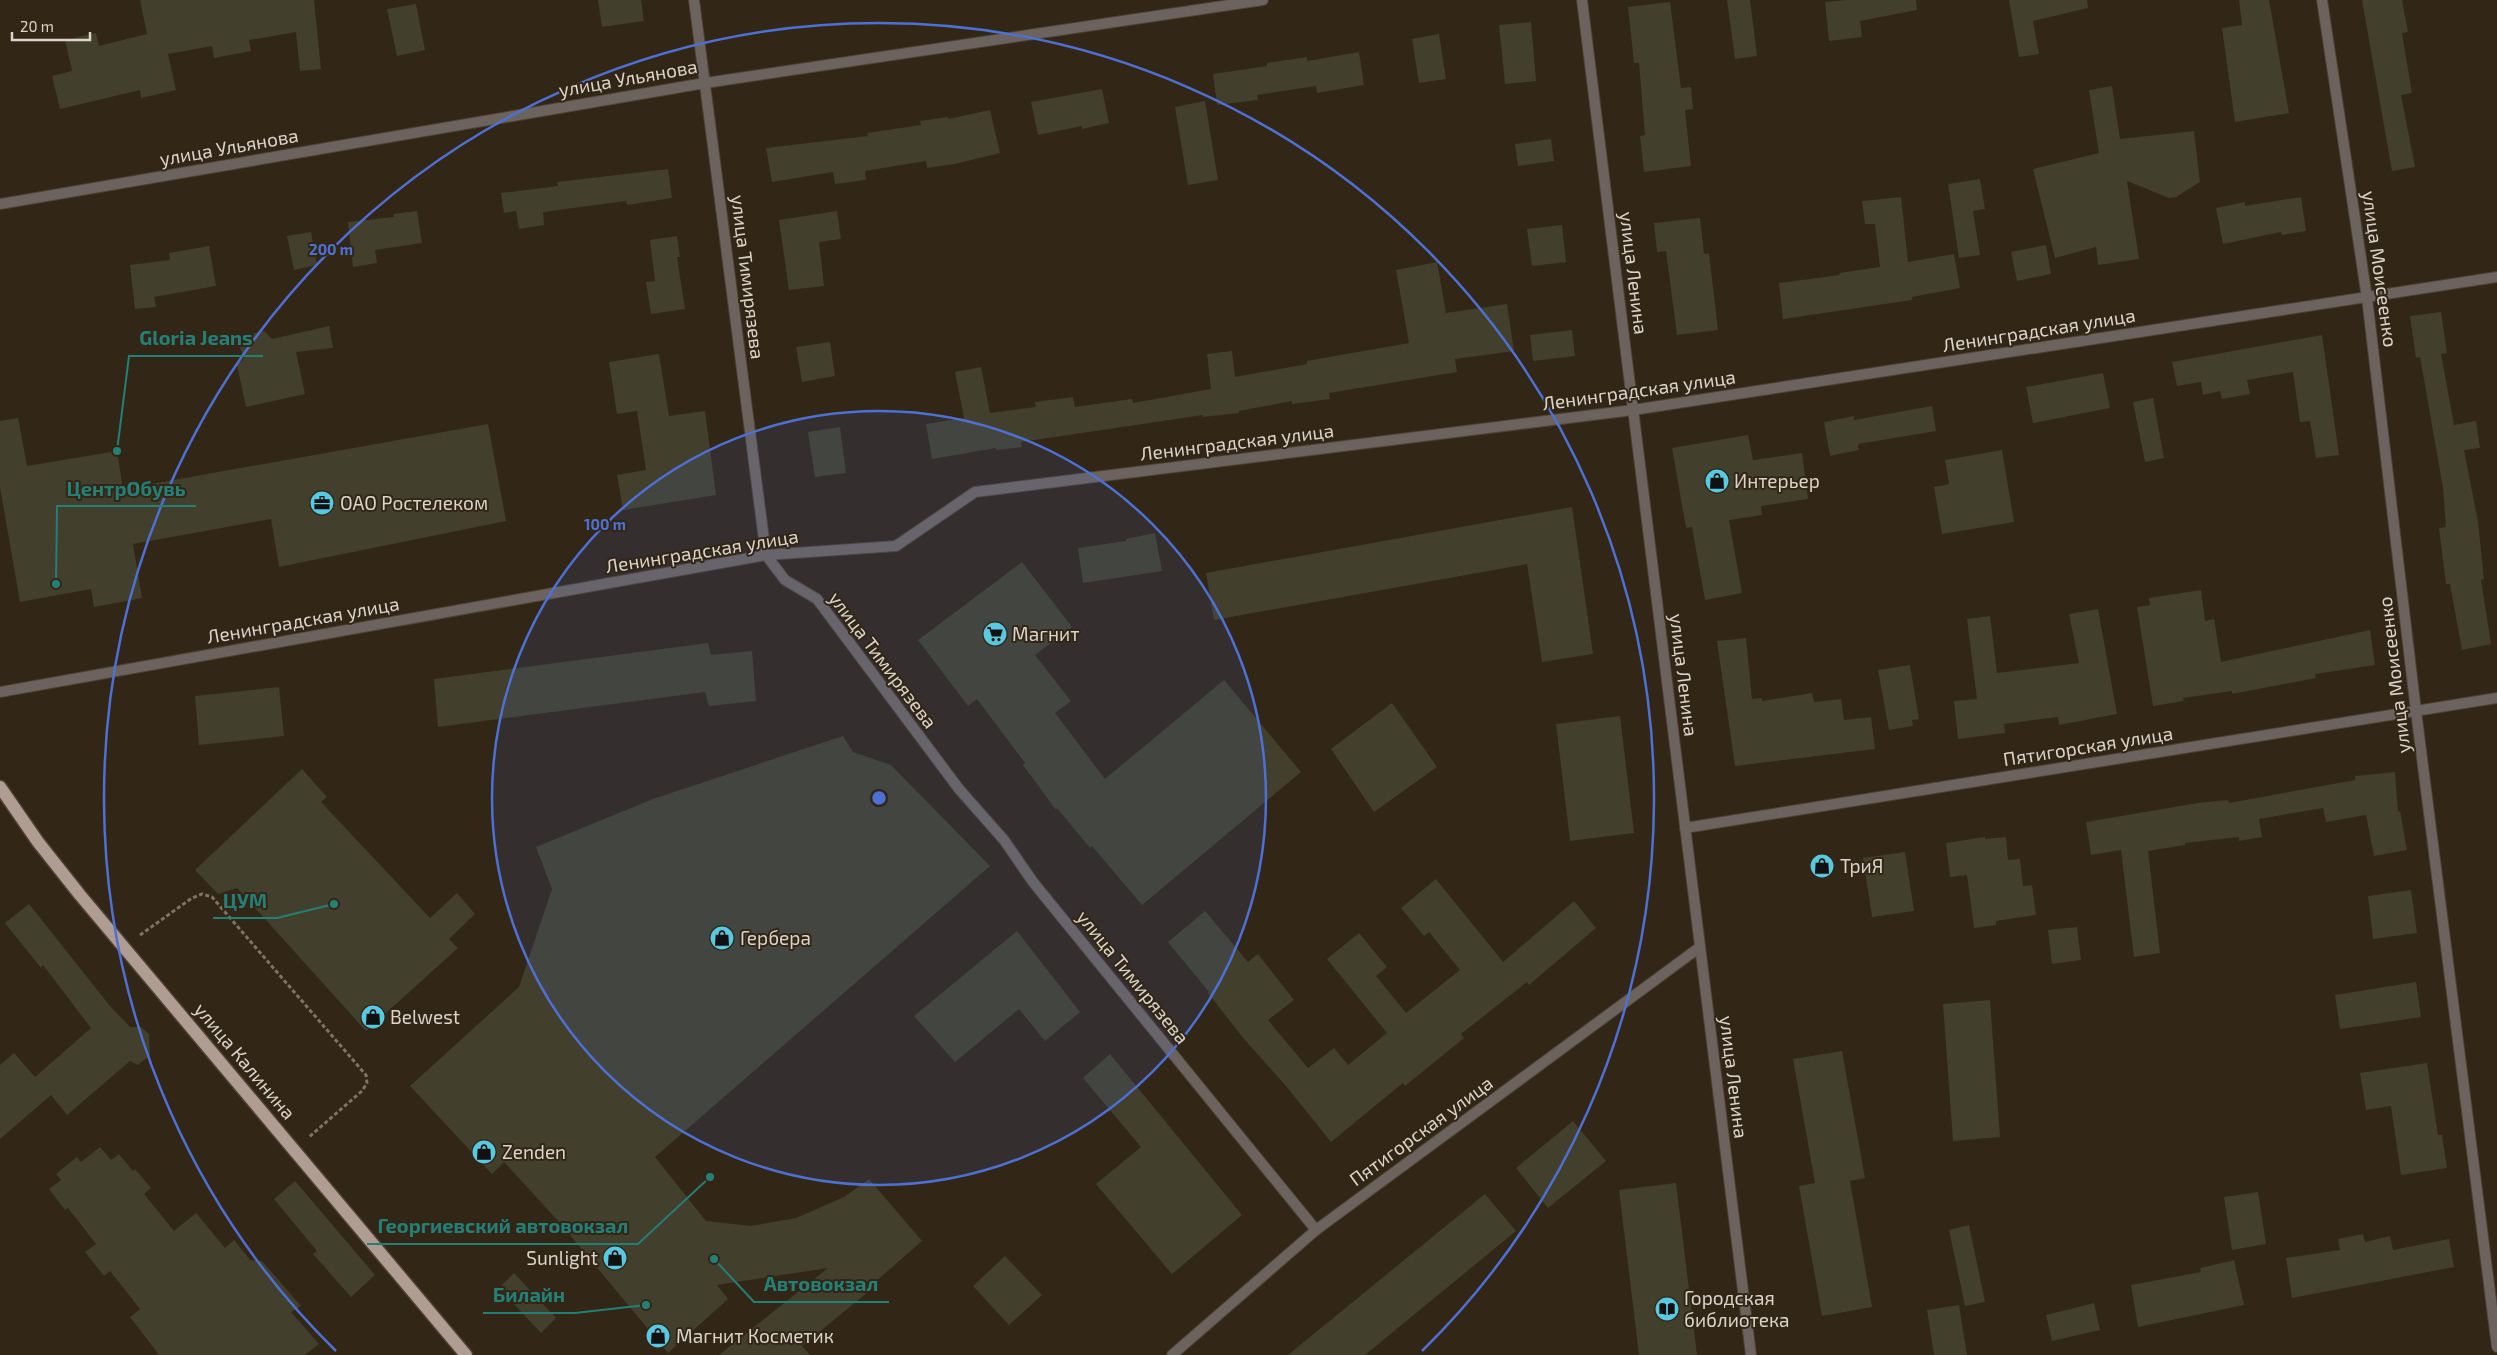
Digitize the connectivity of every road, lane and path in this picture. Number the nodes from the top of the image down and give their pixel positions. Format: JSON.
{"nodes":[{"id":1,"x":694,"y":0,"type":"edge"},
{"id":2,"x":1264,"y":0,"type":"edge"},
{"id":3,"x":1582,"y":0,"type":"edge"},
{"id":4,"x":2322,"y":0,"type":"edge"},
{"id":5,"x":705,"y":83,"type":"junction"},
{"id":6,"x":0,"y":204,"type":"edge"},
{"id":7,"x":2497,"y":277,"type":"edge"},
{"id":8,"x":2368,"y":298,"type":"junction"},
{"id":9,"x":1633,"y":410,"type":"junction"},
{"id":10,"x":766,"y":555,"type":"junction"},
{"id":11,"x":0,"y":692,"type":"edge"},
{"id":12,"x":2497,"y":698,"type":"edge"},
{"id":13,"x":2416,"y":711,"type":"junction"},
{"id":14,"x":0,"y":787,"type":"edge"},
{"id":15,"x":1685,"y":828,"type":"junction"},
{"id":16,"x":125,"y":946,"type":"junction"},
{"id":17,"x":1700,"y":947,"type":"junction"},
{"id":18,"x":295,"y":1150,"type":"junction"},
{"id":19,"x":1316,"y":1230,"type":"junction"},
{"id":20,"x":2497,"y":1347,"type":"edge"},
{"id":21,"x":466,"y":1355,"type":"edge"},
{"id":22,"x":1172,"y":1355,"type":"edge"},
{"id":23,"x":1752,"y":1355,"type":"edge"}],
"edges":[{"from":1,"to":5,"type":"street","name":"улица Тимирязева"},
{"from":2,"to":5,"type":"street","name":"улица Ульянова"},
{"from":3,"to":9,"type":"street","name":"улица Ленина"},
{"from":4,"to":8,"type":"street","name":"улица Моисеенко"},
{"from":5,"to":6,"type":"street","name":"улица Ульянова"},
{"from":5,"to":10,"type":"street","name":"улица Тимирязева"},
{"from":7,"to":8,"type":"street","name":"Ленинградская улица"},
{"from":8,"to":9,"type":"street","name":"Ленинградская улица"},
{"from":8,"to":13,"type":"street","name":"улица Моисеенко"},
{"from":9,"to":10,"type":"street","name":"Ленинградская улица"},
{"from":9,"to":15,"type":"street","name":"улица Ленина"},
{"from":10,"to":11,"type":"street","name":"Ленинградская улица"},
{"from":10,"to":19,"type":"street","name":"улица Тимирязева"},
{"from":12,"to":13,"type":"street","name":"Пятигорская улица"},
{"from":13,"to":15,"type":"street","name":"Пятигорская улица"},
{"from":13,"to":20,"type":"street","name":"улица Моисеенко"},
{"from":14,"to":16,"type":"main road","name":"улица Калинина"},
{"from":15,"to":17,"type":"street","name":"улица Ленина"},
{"from":16,"to":18,"type":"main road","name":"улица Калинина"},
{"from":16,"to":18,"type":"path"},
{"from":17,"to":19,"type":"street","name":"Пятигорская улица"},
{"from":17,"to":23,"type":"street","name":"улица Ленина"},
{"from":18,"to":21,"type":"main road","name":"улица Калинина"},
{"from":19,"to":22,"type":"street","name":"Пятигорская улица"}]}
